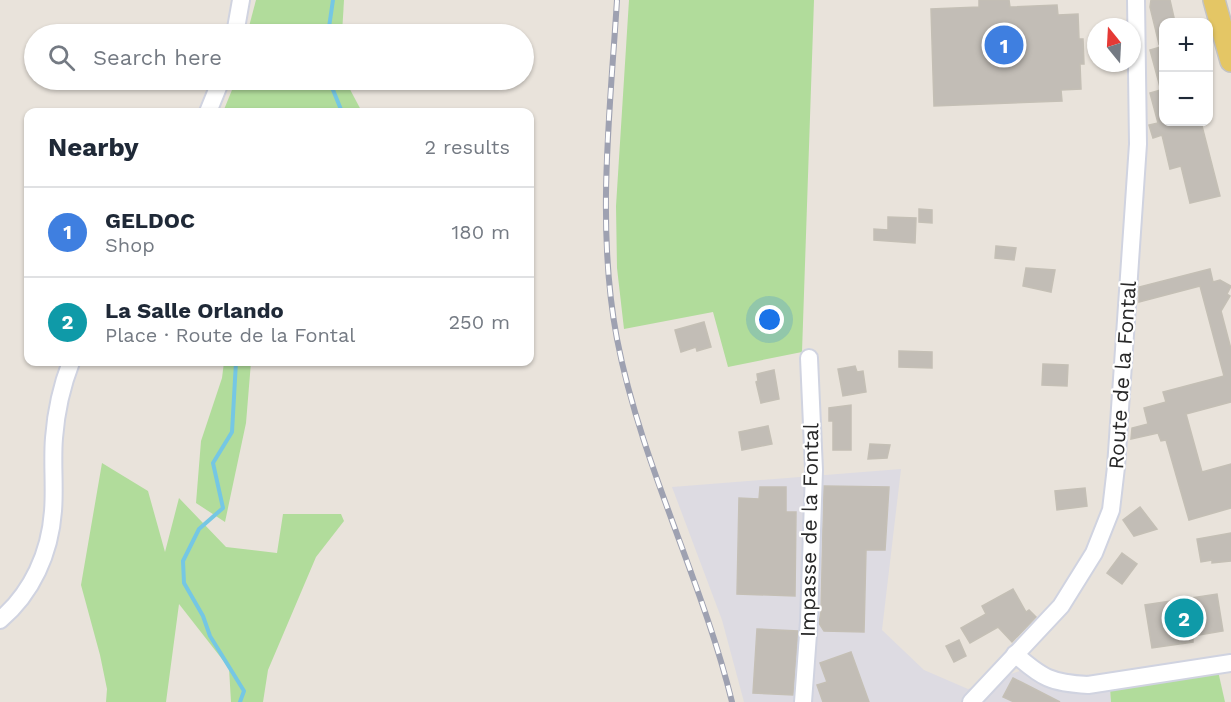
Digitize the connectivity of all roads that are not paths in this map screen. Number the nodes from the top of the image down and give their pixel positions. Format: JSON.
{"nodes":[{"id":1,"x":241,"y":0,"type":"edge"},
{"id":2,"x":1136,"y":0,"type":"edge"},
{"id":3,"x":1214,"y":0,"type":"edge"},
{"id":4,"x":237,"y":24,"type":"edge"},
{"id":5,"x":1231,"y":61,"type":"edge"},
{"id":6,"x":217,"y":90,"type":"edge"},
{"id":7,"x":210,"y":108,"type":"edge"},
{"id":8,"x":809,"y":358,"type":"dead end"},
{"id":9,"x":69,"y":366,"type":"edge"},
{"id":10,"x":0,"y":620,"type":"edge"},
{"id":11,"x":1015,"y":654,"type":"junction"},
{"id":12,"x":1231,"y":663,"type":"edge"},
{"id":13,"x":803,"y":702,"type":"edge"},
{"id":14,"x":971,"y":702,"type":"edge"}],
"edges":[{"from":1,"to":4,"type":"street"},
{"from":2,"to":11,"type":"street","name":"Route de la Fontal"},
{"from":3,"to":5,"type":"main road"},
{"from":6,"to":7,"type":"street"},
{"from":8,"to":13,"type":"street","name":"Impasse de la Fontal"},
{"from":9,"to":10,"type":"street"},
{"from":11,"to":12,"type":"street"},
{"from":11,"to":14,"type":"street","name":"Route de la Fontal"}]}
